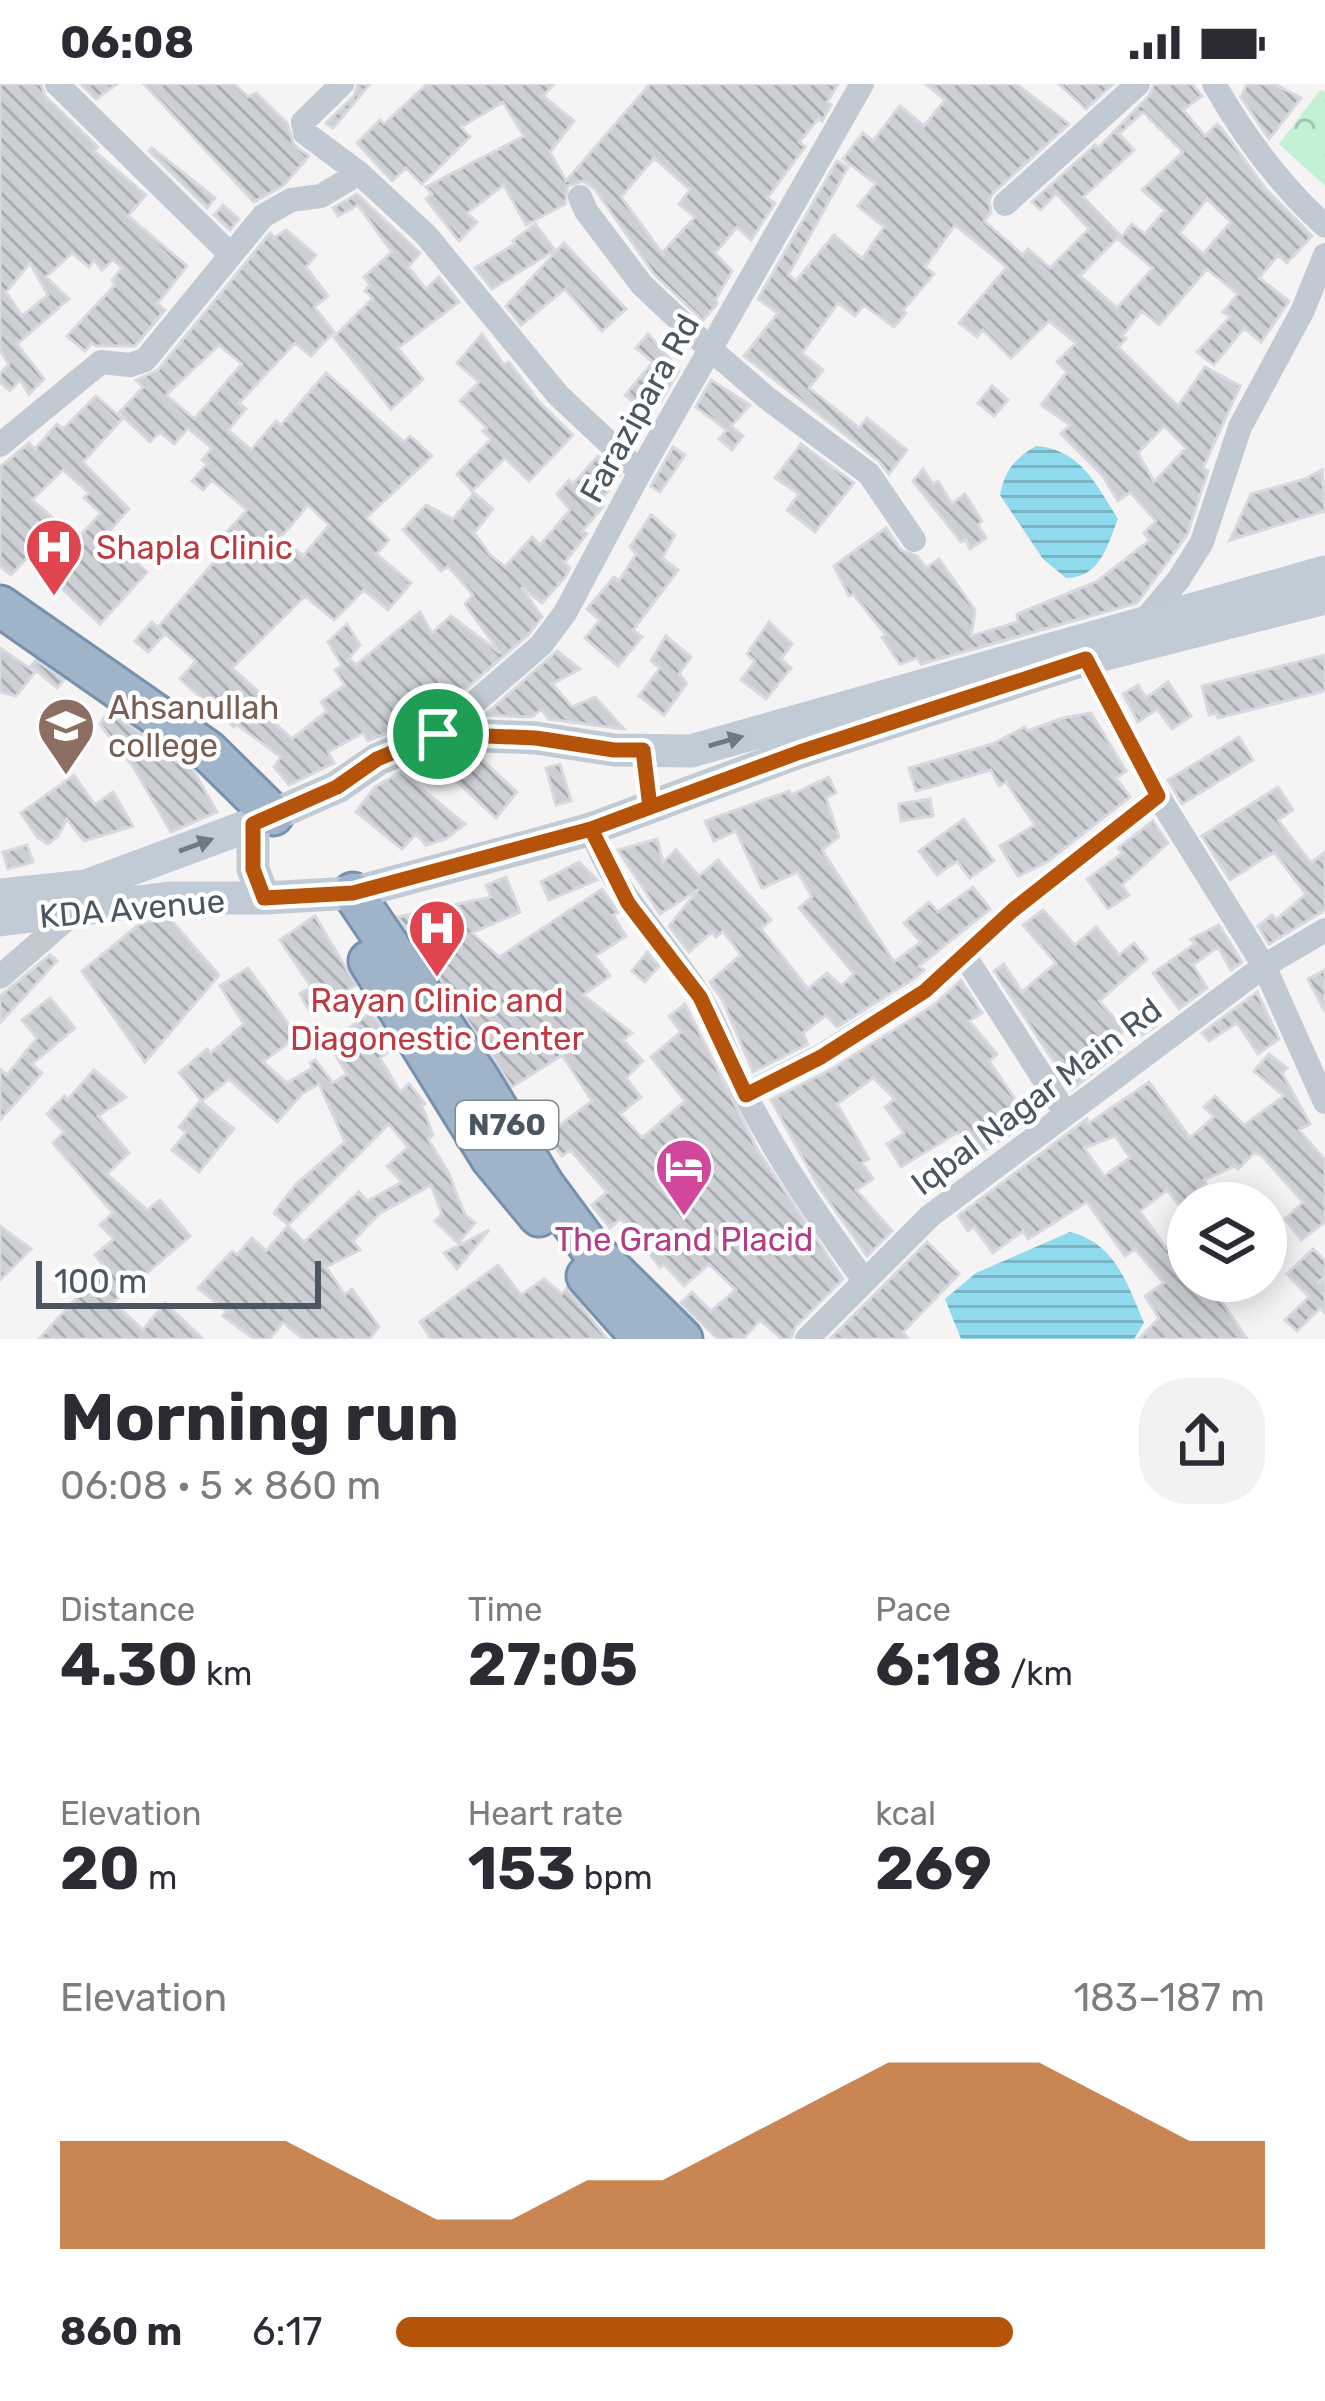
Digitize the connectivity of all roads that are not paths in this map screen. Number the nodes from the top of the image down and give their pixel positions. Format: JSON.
{"nodes":[{"id":1,"x":58,"y":84,"type":"edge"},
{"id":2,"x":342,"y":84,"type":"edge"},
{"id":3,"x":862,"y":84,"type":"edge"},
{"id":4,"x":1138,"y":84,"type":"edge"},
{"id":5,"x":1214,"y":84,"type":"edge"},
{"id":6,"x":359,"y":172,"type":"junction"},
{"id":7,"x":580,"y":196,"type":"dead end"},
{"id":8,"x":1005,"y":204,"type":"dead end"},
{"id":9,"x":1325,"y":226,"type":"edge"},
{"id":10,"x":232,"y":255,"type":"junction"},
{"id":11,"x":1325,"y":255,"type":"edge"},
{"id":12,"x":709,"y":349,"type":"junction"},
{"id":13,"x":0,"y":445,"type":"edge"},
{"id":14,"x":640,"y":472,"type":"junction"},
{"id":15,"x":914,"y":540,"type":"dead end"},
{"id":16,"x":1325,"y":572,"type":"edge"},
{"id":17,"x":1325,"y":598,"type":"edge"},
{"id":18,"x":0,"y":606,"type":"edge"},
{"id":19,"x":1144,"y":620,"type":"junction"},
{"id":20,"x":1086,"y":659,"type":"junction"},
{"id":21,"x":438,"y":734,"type":"junction"},
{"id":22,"x":643,"y":750,"type":"junction"},
{"id":23,"x":1158,"y":796,"type":"junction"},
{"id":24,"x":650,"y":807,"type":"junction"},
{"id":25,"x":263,"y":820,"type":"junction"},
{"id":26,"x":591,"y":829,"type":"junction"},
{"id":27,"x":0,"y":895,"type":"edge"},
{"id":28,"x":342,"y":895,"type":"junction"},
{"id":29,"x":82,"y":898,"type":"junction"},
{"id":30,"x":264,"y":898,"type":"junction"},
{"id":31,"x":0,"y":920,"type":"edge"},
{"id":32,"x":1325,"y":930,"type":"edge"},
{"id":33,"x":964,"y":956,"type":"junction"},
{"id":34,"x":1264,"y":966,"type":"junction"},
{"id":35,"x":0,"y":977,"type":"edge"},
{"id":36,"x":746,"y":1095,"type":"junction"},
{"id":37,"x":1325,"y":1102,"type":"edge"},
{"id":38,"x":1065,"y":1112,"type":"junction"},
{"id":39,"x":864,"y":1280,"type":"junction"},
{"id":40,"x":644,"y":1339,"type":"edge"},
{"id":41,"x":682,"y":1339,"type":"edge"},
{"id":42,"x":807,"y":1339,"type":"edge"}],
"edges":[{"from":1,"to":10,"type":"street"},
{"from":2,"to":6,"type":"street"},
{"from":3,"to":12,"type":"street","name":"Farazipara Rd"},
{"from":4,"to":8,"type":"street"},
{"from":5,"to":9,"type":"street"},
{"from":6,"to":10,"type":"street"},
{"from":6,"to":14,"type":"street"},
{"from":7,"to":12,"type":"street"},
{"from":10,"to":13,"type":"street"},
{"from":11,"to":19,"type":"street"},
{"from":12,"to":14,"type":"street","name":"Farazipara Rd"},
{"from":12,"to":15,"type":"street"},
{"from":14,"to":21,"type":"street","name":"Farazipara Rd"},
{"from":16,"to":19,"type":"main road","name":"KDA Avenue"},
{"from":17,"to":20,"type":"main road"},
{"from":18,"to":25,"type":"highway"},
{"from":22,"to":19,"type":"main road","name":"KDA Avenue","one_way":true},
{"from":20,"to":23,"type":"street"},
{"from":20,"to":24,"type":"main road"},
{"from":21,"to":22,"type":"main road","name":"KDA Avenue"},
{"from":21,"to":25,"type":"main road","name":"KDA Avenue"},
{"from":22,"to":24,"type":"main road"},
{"from":23,"to":33,"type":"street"},
{"from":23,"to":34,"type":"street"},
{"from":24,"to":26,"type":"main road"},
{"from":29,"to":25,"type":"main road","name":"KDA Avenue","one_way":true},
{"from":25,"to":30,"type":"main road"},
{"from":26,"to":28,"type":"main road"},
{"from":26,"to":36,"type":"street"},
{"from":27,"to":29,"type":"main road"},
{"from":28,"to":30,"type":"main road","name":"KDA Avenue"},
{"from":28,"to":40,"type":"highway","number":"N760"},
{"from":28,"to":41,"type":"highway","number":"N760"},
{"from":29,"to":30,"type":"main road","name":"KDA Avenue"},
{"from":29,"to":31,"type":"main road","name":"KDA Avenue"},
{"from":29,"to":35,"type":"street"},
{"from":32,"to":34,"type":"street","name":"Iqbal Nagar Main Rd"},
{"from":33,"to":36,"type":"street"},
{"from":33,"to":38,"type":"street"},
{"from":34,"to":37,"type":"street"},
{"from":34,"to":38,"type":"street","name":"Iqbal Nagar Main Rd"},
{"from":36,"to":39,"type":"street"},
{"from":38,"to":39,"type":"street","name":"Iqbal Nagar Main Rd"},
{"from":39,"to":42,"type":"street","name":"Iqbal Nagar Main Rd"}]}
